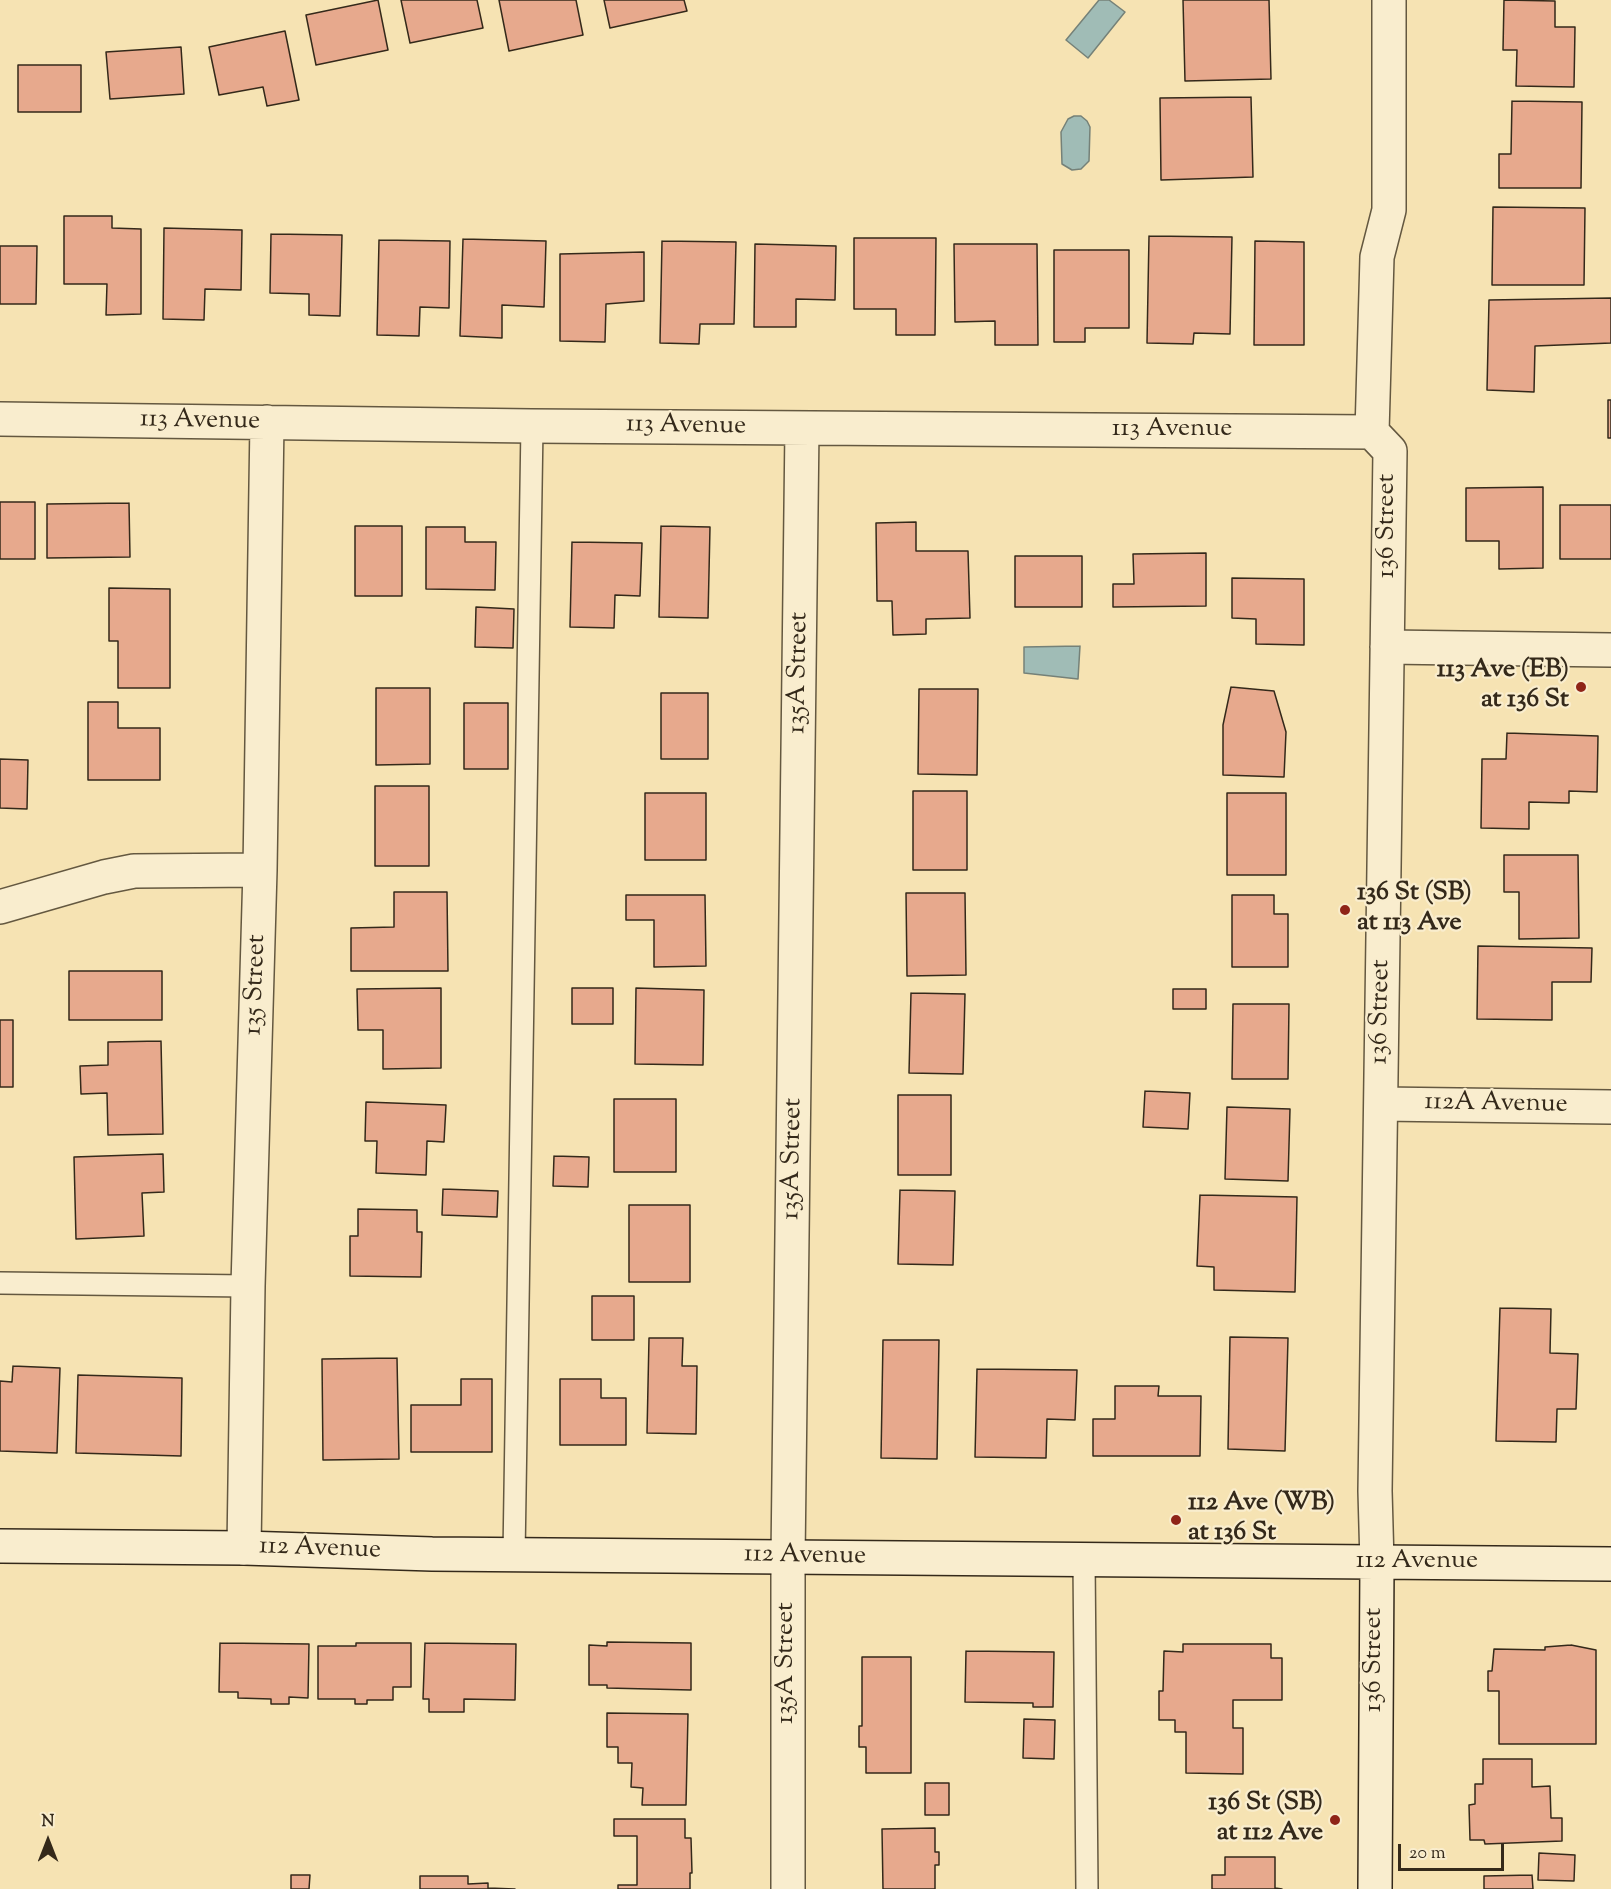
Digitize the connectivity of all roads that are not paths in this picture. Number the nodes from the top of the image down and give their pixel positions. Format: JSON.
{"nodes":[{"id":1,"x":1389,"y":0,"type":"edge"},
{"id":2,"x":0,"y":419,"type":"edge"},
{"id":3,"x":267,"y":422,"type":"junction"},
{"id":4,"x":532,"y":426,"type":"junction"},
{"id":5,"x":802,"y":428,"type":"junction"},
{"id":6,"x":1372,"y":432,"type":"junction"},
{"id":7,"x":1388,"y":647,"type":"junction"},
{"id":8,"x":1611,"y":650,"type":"edge"},
{"id":9,"x":260,"y":870,"type":"junction"},
{"id":10,"x":0,"y":907,"type":"edge"},
{"id":11,"x":1381,"y":1104,"type":"junction"},
{"id":12,"x":1611,"y":1107,"type":"edge"},
{"id":13,"x":0,"y":1283,"type":"edge"},
{"id":14,"x":248,"y":1286,"type":"junction"},
{"id":15,"x":0,"y":1546,"type":"edge"},
{"id":16,"x":244,"y":1548,"type":"junction"},
{"id":17,"x":514,"y":1554,"type":"junction"},
{"id":18,"x":788,"y":1557,"type":"junction"},
{"id":19,"x":1084,"y":1560,"type":"junction"},
{"id":20,"x":1377,"y":1563,"type":"junction"},
{"id":21,"x":1611,"y":1564,"type":"edge"},
{"id":22,"x":788,"y":1889,"type":"edge"},
{"id":23,"x":1087,"y":1889,"type":"edge"},
{"id":24,"x":1375,"y":1889,"type":"edge"}],
"edges":[{"from":1,"to":6,"type":"street"},
{"from":2,"to":3,"type":"street","name":"113 Avenue"},
{"from":3,"to":4,"type":"street","name":"113 Avenue"},
{"from":3,"to":9,"type":"street","name":"135 Street"},
{"from":4,"to":5,"type":"street","name":"113 Avenue"},
{"from":4,"to":17,"type":"lane"},
{"from":5,"to":6,"type":"street","name":"113 Avenue"},
{"from":5,"to":18,"type":"street","name":"135A Street"},
{"from":6,"to":7,"type":"street","name":"136 Street"},
{"from":7,"to":8,"type":"street"},
{"from":7,"to":11,"type":"street","name":"136 Street"},
{"from":9,"to":10,"type":"street"},
{"from":9,"to":14,"type":"street","name":"135 Street"},
{"from":11,"to":12,"type":"street","name":"112A Avenue"},
{"from":11,"to":20,"type":"street","name":"136 Street"},
{"from":13,"to":14,"type":"lane"},
{"from":14,"to":16,"type":"street","name":"135 Street"},
{"from":15,"to":16,"type":"street","name":"112 Avenue"},
{"from":16,"to":17,"type":"street","name":"112 Avenue"},
{"from":17,"to":18,"type":"street","name":"112 Avenue"},
{"from":18,"to":19,"type":"street","name":"112 Avenue"},
{"from":18,"to":22,"type":"street","name":"135A Street"},
{"from":19,"to":20,"type":"street","name":"112 Avenue"},
{"from":19,"to":23,"type":"lane"},
{"from":20,"to":21,"type":"street","name":"112 Avenue"},
{"from":20,"to":24,"type":"street","name":"136 Street"}]}
